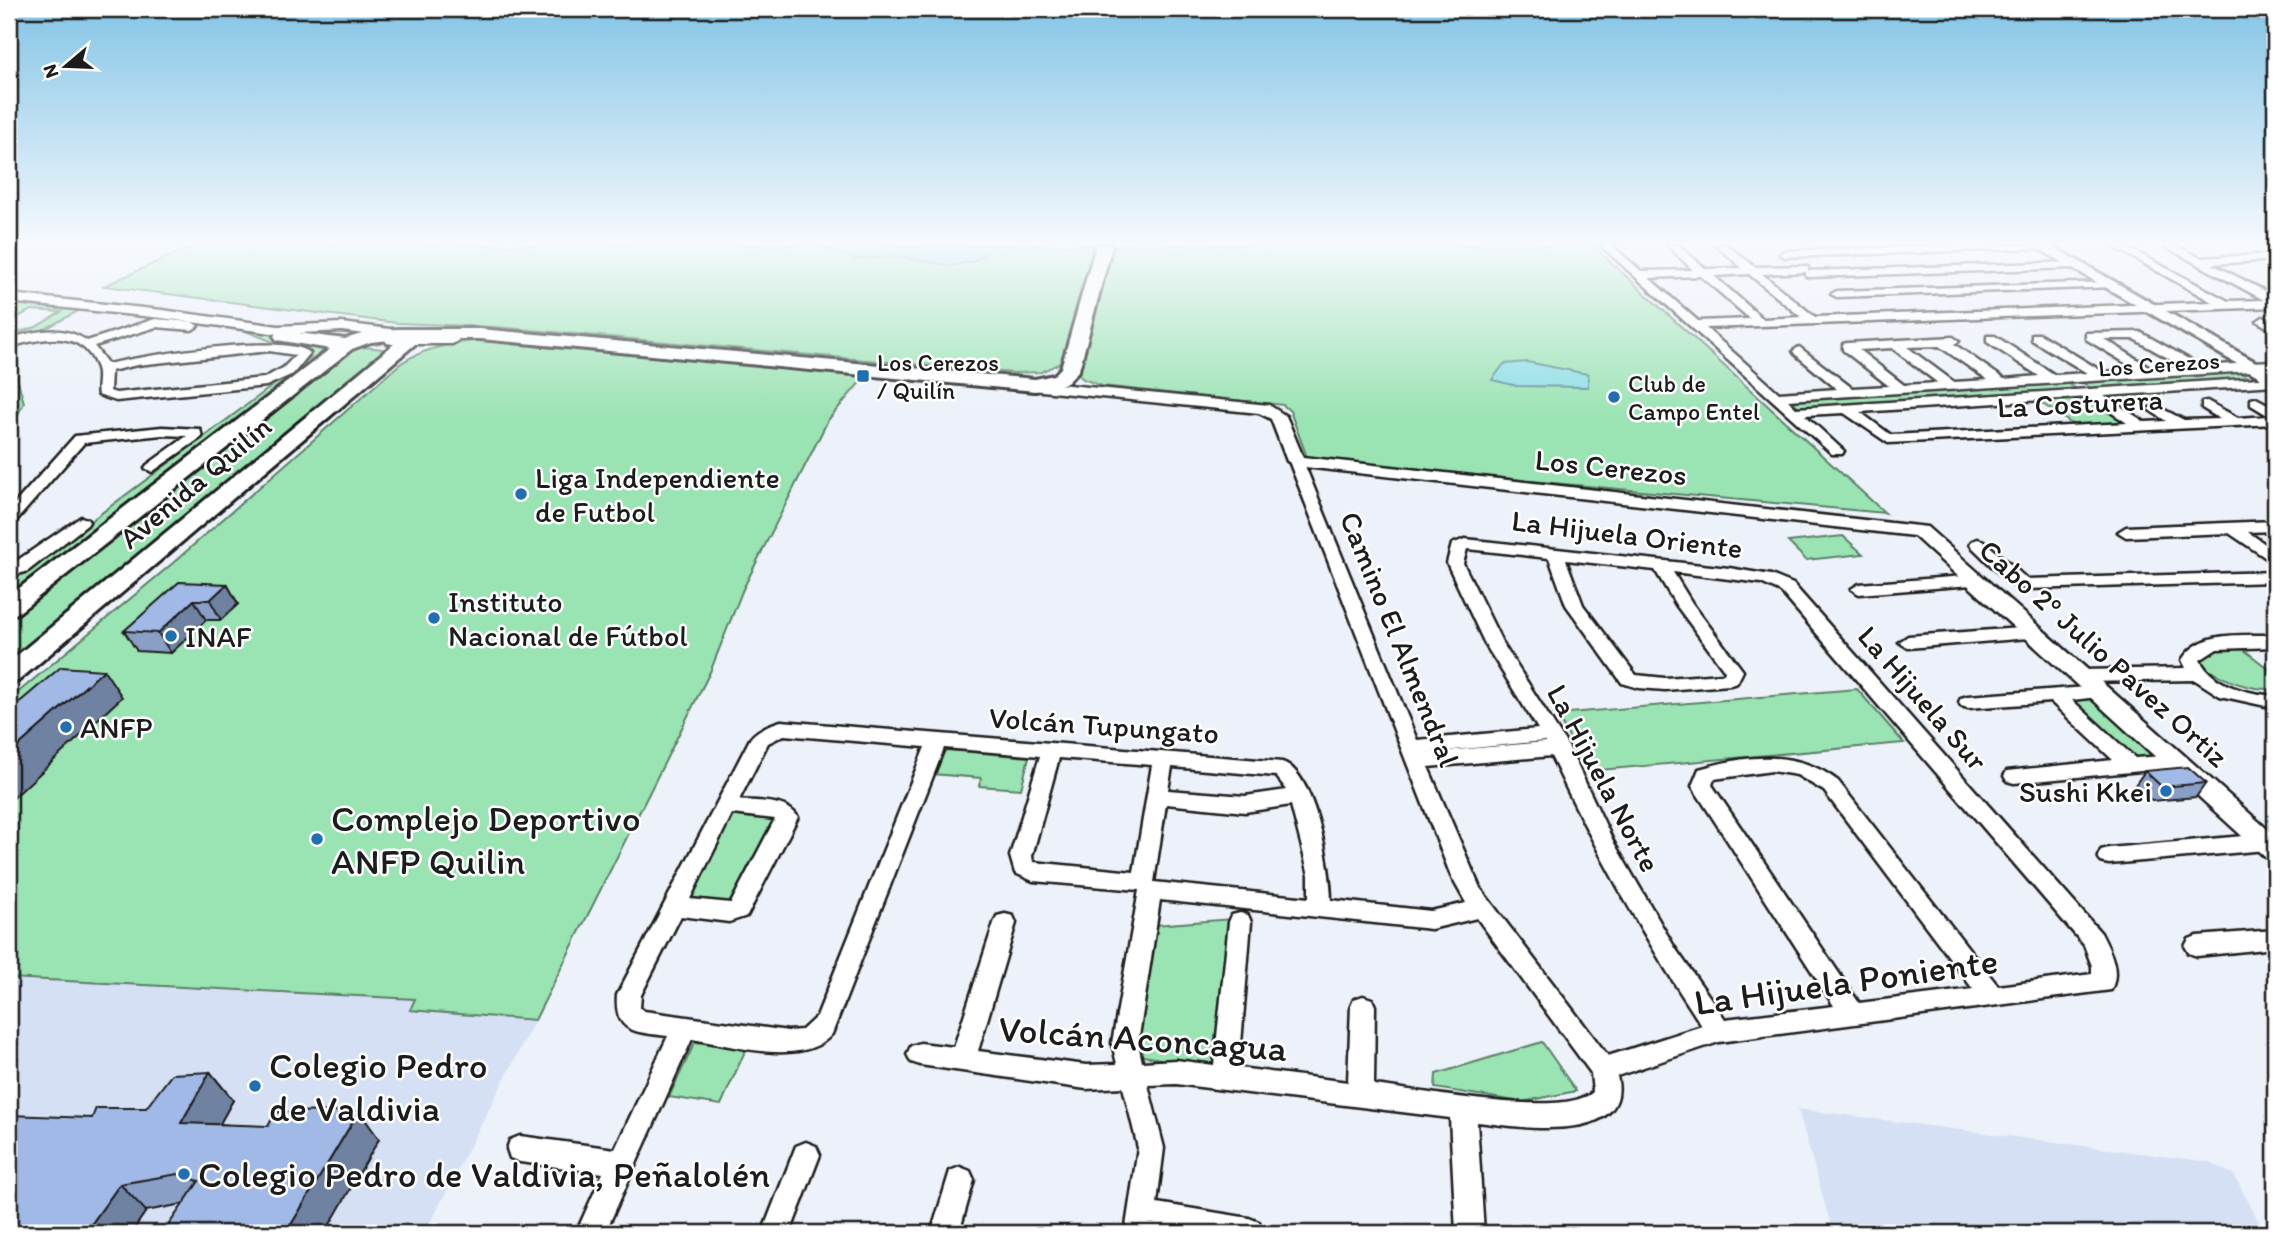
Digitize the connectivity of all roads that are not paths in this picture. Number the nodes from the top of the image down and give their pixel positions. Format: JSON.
{"nodes":[{"id":1,"x":49,"y":303,"type":"edge"},
{"id":2,"x":1085,"y":303,"type":"edge"},
{"id":3,"x":1669,"y":303,"type":"edge"},
{"id":4,"x":1738,"y":303,"type":"edge"},
{"id":5,"x":1790,"y":303,"type":"edge"},
{"id":6,"x":1848,"y":303,"type":"edge"},
{"id":7,"x":2140,"y":303,"type":"edge"},
{"id":8,"x":2163,"y":303,"type":"edge"},
{"id":9,"x":2223,"y":303,"type":"edge"},
{"id":10,"x":2260,"y":303,"type":"edge"},
{"id":11,"x":2227,"y":305,"type":"junction"},
{"id":12,"x":2170,"y":307,"type":"junction"},
{"id":13,"x":2148,"y":308,"type":"junction"},
{"id":14,"x":1867,"y":318,"type":"junction"},
{"id":15,"x":1811,"y":320,"type":"junction"},
{"id":16,"x":1760,"y":323,"type":"junction"},
{"id":17,"x":1694,"y":325,"type":"junction"},
{"id":18,"x":192,"y":326,"type":"dead end"},
{"id":19,"x":248,"y":326,"type":"junction"},
{"id":20,"x":499,"y":335,"type":"junction"},
{"id":21,"x":283,"y":336,"type":"joint"},
{"id":22,"x":2036,"y":337,"type":"dead end"},
{"id":23,"x":1992,"y":339,"type":"dead end"},
{"id":24,"x":405,"y":340,"type":"junction"},
{"id":25,"x":452,"y":340,"type":"junction"},
{"id":26,"x":9,"y":343,"type":"edge"},
{"id":27,"x":351,"y":343,"type":"junction"},
{"id":28,"x":1894,"y":344,"type":"junction"},
{"id":29,"x":86,"y":345,"type":"junction"},
{"id":30,"x":1799,"y":351,"type":"dead end"},
{"id":31,"x":2251,"y":367,"type":"junction"},
{"id":32,"x":376,"y":368,"type":"junction"},
{"id":33,"x":104,"y":369,"type":"junction"},
{"id":34,"x":2199,"y":370,"type":"junction"},
{"id":35,"x":2150,"y":373,"type":"junction"},
{"id":36,"x":2275,"y":374,"type":"edge"},
{"id":37,"x":1062,"y":375,"type":"junction"},
{"id":38,"x":2100,"y":376,"type":"junction"},
{"id":39,"x":2069,"y":378,"type":"junction"},
{"id":40,"x":2052,"y":379,"type":"junction"},
{"id":41,"x":998,"y":383,"type":"junction"},
{"id":42,"x":2002,"y":383,"type":"junction"},
{"id":43,"x":1951,"y":386,"type":"junction"},
{"id":44,"x":1901,"y":389,"type":"junction"},
{"id":45,"x":1848,"y":392,"type":"junction"},
{"id":46,"x":2091,"y":393,"type":"junction"},
{"id":47,"x":1776,"y":397,"type":"junction"},
{"id":48,"x":2256,"y":402,"type":"dead end"},
{"id":49,"x":2207,"y":405,"type":"dead end"},
{"id":50,"x":1847,"y":409,"type":"junction"},
{"id":51,"x":2155,"y":409,"type":"dead end"},
{"id":52,"x":1794,"y":412,"type":"junction"},
{"id":53,"x":2275,"y":414,"type":"edge"},
{"id":54,"x":2275,"y":420,"type":"edge"},
{"id":55,"x":2236,"y":422,"type":"junction"},
{"id":56,"x":2180,"y":425,"type":"junction"},
{"id":57,"x":2141,"y":426,"type":"junction"},
{"id":58,"x":1837,"y":451,"type":"dead end"},
{"id":59,"x":1296,"y":461,"type":"junction"},
{"id":60,"x":152,"y":468,"type":"dead end"},
{"id":61,"x":9,"y":519,"type":"edge"},
{"id":62,"x":81,"y":522,"type":"dead end"},
{"id":63,"x":2275,"y":526,"type":"edge"},
{"id":64,"x":2234,"y":528,"type":"junction"},
{"id":65,"x":1920,"y":531,"type":"joint"},
{"id":66,"x":2126,"y":532,"type":"dead end"},
{"id":67,"x":1978,"y":544,"type":"dead end"},
{"id":68,"x":1458,"y":547,"type":"joint"},
{"id":69,"x":1556,"y":554,"type":"junction"},
{"id":70,"x":2275,"y":559,"type":"edge"},
{"id":71,"x":1662,"y":566,"type":"junction"},
{"id":72,"x":9,"y":572,"type":"edge"},
{"id":73,"x":2275,"y":577,"type":"edge"},
{"id":74,"x":1978,"y":580,"type":"junction"},
{"id":75,"x":1787,"y":588,"type":"joint"},
{"id":76,"x":1858,"y":589,"type":"dead end"},
{"id":77,"x":9,"y":608,"type":"edge"},
{"id":78,"x":2035,"y":633,"type":"junction"},
{"id":79,"x":2275,"y":641,"type":"edge"},
{"id":80,"x":1908,"y":642,"type":"dead end"},
{"id":81,"x":2199,"y":674,"type":"junction"},
{"id":82,"x":9,"y":675,"type":"edge"},
{"id":83,"x":2084,"y":677,"type":"junction"},
{"id":84,"x":2101,"y":692,"type":"junction"},
{"id":85,"x":2056,"y":695,"type":"junction"},
{"id":86,"x":1968,"y":702,"type":"dead end"},
{"id":87,"x":2275,"y":702,"type":"edge"},
{"id":88,"x":937,"y":741,"type":"junction"},
{"id":89,"x":1555,"y":741,"type":"junction"},
{"id":90,"x":1051,"y":751,"type":"junction"},
{"id":91,"x":1414,"y":754,"type":"junction"},
{"id":92,"x":1163,"y":760,"type":"junction"},
{"id":93,"x":2177,"y":762,"type":"junction"},
{"id":94,"x":2131,"y":766,"type":"junction"},
{"id":95,"x":2014,"y":776,"type":"dead end"},
{"id":96,"x":1157,"y":796,"type":"junction"},
{"id":97,"x":1299,"y":796,"type":"junction"},
{"id":98,"x":725,"y":806,"type":"junction"},
{"id":99,"x":2270,"y":847,"type":"edge"},
{"id":100,"x":2109,"y":856,"type":"dead end"},
{"id":101,"x":1146,"y":886,"type":"junction"},
{"id":102,"x":675,"y":906,"type":"junction"},
{"id":103,"x":1483,"y":908,"type":"junction"},
{"id":104,"x":1320,"y":910,"type":"junction"},
{"id":105,"x":1240,"y":922,"type":"dead end"},
{"id":106,"x":1005,"y":923,"type":"dead end"},
{"id":107,"x":2275,"y":939,"type":"edge"},
{"id":108,"x":2197,"y":946,"type":"dead end"},
{"id":109,"x":2103,"y":983,"type":"joint"},
{"id":110,"x":1992,"y":996,"type":"junction"},
{"id":111,"x":1363,"y":1006,"type":"dead end"},
{"id":112,"x":1853,"y":1014,"type":"junction"},
{"id":113,"x":685,"y":1027,"type":"junction"},
{"id":114,"x":1719,"y":1031,"type":"junction"},
{"id":115,"x":920,"y":1054,"type":"dead end"},
{"id":116,"x":963,"y":1060,"type":"junction"},
{"id":117,"x":1133,"y":1075,"type":"junction"},
{"id":118,"x":1225,"y":1078,"type":"junction"},
{"id":119,"x":1605,"y":1081,"type":"junction"},
{"id":120,"x":1360,"y":1095,"type":"junction"},
{"id":121,"x":1463,"y":1108,"type":"junction"},
{"id":122,"x":520,"y":1149,"type":"dead end"},
{"id":123,"x":806,"y":1155,"type":"dead end"},
{"id":124,"x":623,"y":1163,"type":"junction"},
{"id":125,"x":960,"y":1180,"type":"dead end"},
{"id":126,"x":1140,"y":1224,"type":"edge"},
{"id":127,"x":1250,"y":1232,"type":"edge"},
{"id":128,"x":590,"y":1233,"type":"edge"},
{"id":129,"x":776,"y":1233,"type":"edge"},
{"id":130,"x":945,"y":1233,"type":"edge"},
{"id":131,"x":1470,"y":1233,"type":"edge"}],
"edges":[{"from":1,"to":19,"type":"street"},
{"from":2,"to":37,"type":"main road"},
{"from":3,"to":17,"type":"street"},
{"from":4,"to":16,"type":"street"},
{"from":5,"to":15,"type":"street"},
{"from":6,"to":14,"type":"street"},
{"from":7,"to":13,"type":"main road"},
{"from":8,"to":12,"type":"main road"},
{"from":9,"to":11,"type":"street"},
{"from":10,"to":11,"type":"street"},
{"from":11,"to":12,"type":"street"},
{"from":12,"to":13,"type":"street"},
{"from":12,"to":36,"type":"main road"},
{"from":13,"to":14,"type":"street"},
{"from":13,"to":31,"type":"main road"},
{"from":14,"to":15,"type":"street"},
{"from":15,"to":16,"type":"street"},
{"from":16,"to":17,"type":"street"},
{"from":17,"to":47,"type":"street"},
{"from":18,"to":29,"type":"street"},
{"from":19,"to":21,"type":"street"},
{"from":19,"to":24,"type":"street"},
{"from":20,"to":24,"type":"main road"},
{"from":20,"to":25,"type":"main road"},
{"from":20,"to":41,"type":"main road"},
{"from":21,"to":27,"type":"main road"},
{"from":22,"to":38,"type":"street"},
{"from":23,"to":40,"type":"street"},
{"from":24,"to":25,"type":"street"},
{"from":24,"to":27,"type":"main road"},
{"from":24,"to":32,"type":"main road","name":"Avenida Quilín"},
{"from":25,"to":32,"type":"main road"},
{"from":26,"to":29,"type":"street"},
{"from":27,"to":77,"type":"main road","name":"Avenida Quilín"},
{"from":28,"to":42,"type":"street"},
{"from":28,"to":43,"type":"street"},
{"from":28,"to":44,"type":"street"},
{"from":29,"to":33,"type":"street"},
{"from":30,"to":45,"type":"street"},
{"from":31,"to":34,"type":"street","name":"Los Cerezos"},
{"from":31,"to":36,"type":"main road"},
{"from":32,"to":82,"type":"main road","name":"Avenida Quilín"},
{"from":33,"to":33,"type":"street"},
{"from":34,"to":35,"type":"street","name":"Los Cerezos"},
{"from":34,"to":35,"type":"street"},
{"from":35,"to":38,"type":"street","name":"Los Cerezos"},
{"from":36,"to":46,"type":"street","name":"Los Cerezos"},
{"from":37,"to":41,"type":"main road"},
{"from":37,"to":41,"type":"main road"},
{"from":37,"to":59,"type":"street","name":"Camino El Almendral"},
{"from":38,"to":39,"type":"street","name":"Los Cerezos"},
{"from":39,"to":40,"type":"street","name":"Los Cerezos"},
{"from":39,"to":46,"type":"street"},
{"from":40,"to":42,"type":"street","name":"Los Cerezos"},
{"from":42,"to":43,"type":"street","name":"Los Cerezos"},
{"from":43,"to":44,"type":"street","name":"Los Cerezos"},
{"from":44,"to":45,"type":"street","name":"Los Cerezos"},
{"from":45,"to":47,"type":"street","name":"Los Cerezos"},
{"from":46,"to":50,"type":"street","name":"Los Cerezos"},
{"from":46,"to":57,"type":"street"},
{"from":47,"to":52,"type":"street"},
{"from":48,"to":53,"type":"street"},
{"from":49,"to":55,"type":"street"},
{"from":50,"to":52,"type":"street","name":"Los Cerezos"},
{"from":50,"to":57,"type":"street","name":"La Costurera"},
{"from":51,"to":56,"type":"street"},
{"from":52,"to":58,"type":"street"},
{"from":54,"to":55,"type":"street","name":"La Costurera"},
{"from":55,"to":56,"type":"street","name":"La Costurera"},
{"from":56,"to":57,"type":"street","name":"La Costurera"},
{"from":59,"to":65,"type":"street","name":"Los Cerezos"},
{"from":59,"to":91,"type":"street","name":"Camino El Almendral"},
{"from":60,"to":61,"type":"street"},
{"from":62,"to":72,"type":"street"},
{"from":63,"to":64,"type":"street"},
{"from":64,"to":66,"type":"street"},
{"from":64,"to":70,"type":"street"},
{"from":65,"to":74,"type":"street","name":"Cabo 2º Julio Pavez Ortiz"},
{"from":67,"to":73,"type":"street"},
{"from":68,"to":69,"type":"street","name":"La Hijuela Oriente"},
{"from":68,"to":89,"type":"street","name":"La Hijuela Norte"},
{"from":69,"to":71,"type":"street","name":"La Hijuela Oriente"},
{"from":69,"to":71,"type":"street"},
{"from":71,"to":75,"type":"street","name":"La Hijuela Oriente"},
{"from":74,"to":76,"type":"street"},
{"from":74,"to":78,"type":"street","name":"Cabo 2º Julio Pavez Ortiz"},
{"from":75,"to":109,"type":"street","name":"La Hijuela Sur"},
{"from":78,"to":80,"type":"street"},
{"from":78,"to":83,"type":"street","name":"Cabo 2º Julio Pavez Ortiz"},
{"from":79,"to":81,"type":"street"},
{"from":81,"to":83,"type":"street"},
{"from":81,"to":87,"type":"street"},
{"from":83,"to":84,"type":"street","name":"Cabo 2º Julio Pavez Ortiz"},
{"from":84,"to":85,"type":"street"},
{"from":84,"to":93,"type":"street","name":"Cabo 2º Julio Pavez Ortiz"},
{"from":85,"to":86,"type":"street"},
{"from":85,"to":94,"type":"street"},
{"from":88,"to":90,"type":"street","name":"Volcán Tupungato"},
{"from":88,"to":98,"type":"street","name":"Volcán Tupungato"},
{"from":88,"to":113,"type":"street"},
{"from":89,"to":91,"type":"street"},
{"from":89,"to":114,"type":"street","name":"La Hijuela Norte"},
{"from":90,"to":92,"type":"street","name":"Volcán Tupungato"},
{"from":90,"to":101,"type":"street"},
{"from":91,"to":103,"type":"street","name":"Camino El Almendral"},
{"from":92,"to":96,"type":"street"},
{"from":92,"to":97,"type":"street","name":"Volcán Tupungato"},
{"from":93,"to":94,"type":"street"},
{"from":93,"to":99,"type":"street","name":"Cabo 2º Julio Pavez Ortiz"},
{"from":94,"to":95,"type":"street"},
{"from":96,"to":97,"type":"street"},
{"from":96,"to":101,"type":"street"},
{"from":97,"to":104,"type":"street","name":"Volcán Tupungato"},
{"from":98,"to":102,"type":"street"},
{"from":98,"to":102,"type":"street"},
{"from":99,"to":100,"type":"street"},
{"from":101,"to":104,"type":"street"},
{"from":101,"to":117,"type":"street"},
{"from":102,"to":113,"type":"street"},
{"from":103,"to":104,"type":"street"},
{"from":103,"to":119,"type":"street","name":"Camino El Almendral"},
{"from":105,"to":118,"type":"street"},
{"from":106,"to":116,"type":"street"},
{"from":107,"to":108,"type":"street"},
{"from":109,"to":110,"type":"street","name":"La Hijuela Poniente"},
{"from":110,"to":112,"type":"street","name":"La Hijuela Poniente"},
{"from":110,"to":112,"type":"street"},
{"from":111,"to":120,"type":"street"},
{"from":112,"to":114,"type":"street","name":"La Hijuela Poniente"},
{"from":113,"to":124,"type":"street"},
{"from":114,"to":119,"type":"street","name":"La Hijuela Poniente"},
{"from":115,"to":116,"type":"street","name":"Volcán Aconcagua"},
{"from":116,"to":117,"type":"street","name":"Volcán Aconcagua"},
{"from":117,"to":118,"type":"street","name":"Volcán Aconcagua"},
{"from":117,"to":126,"type":"street"},
{"from":118,"to":120,"type":"street","name":"Volcán Aconcagua"},
{"from":119,"to":121,"type":"street","name":"Volcán Aconcagua"},
{"from":120,"to":121,"type":"street","name":"Volcán Aconcagua"},
{"from":121,"to":131,"type":"street"},
{"from":122,"to":124,"type":"street"},
{"from":123,"to":129,"type":"street"},
{"from":124,"to":128,"type":"street"},
{"from":125,"to":130,"type":"street"},
{"from":126,"to":127,"type":"street"}]}
